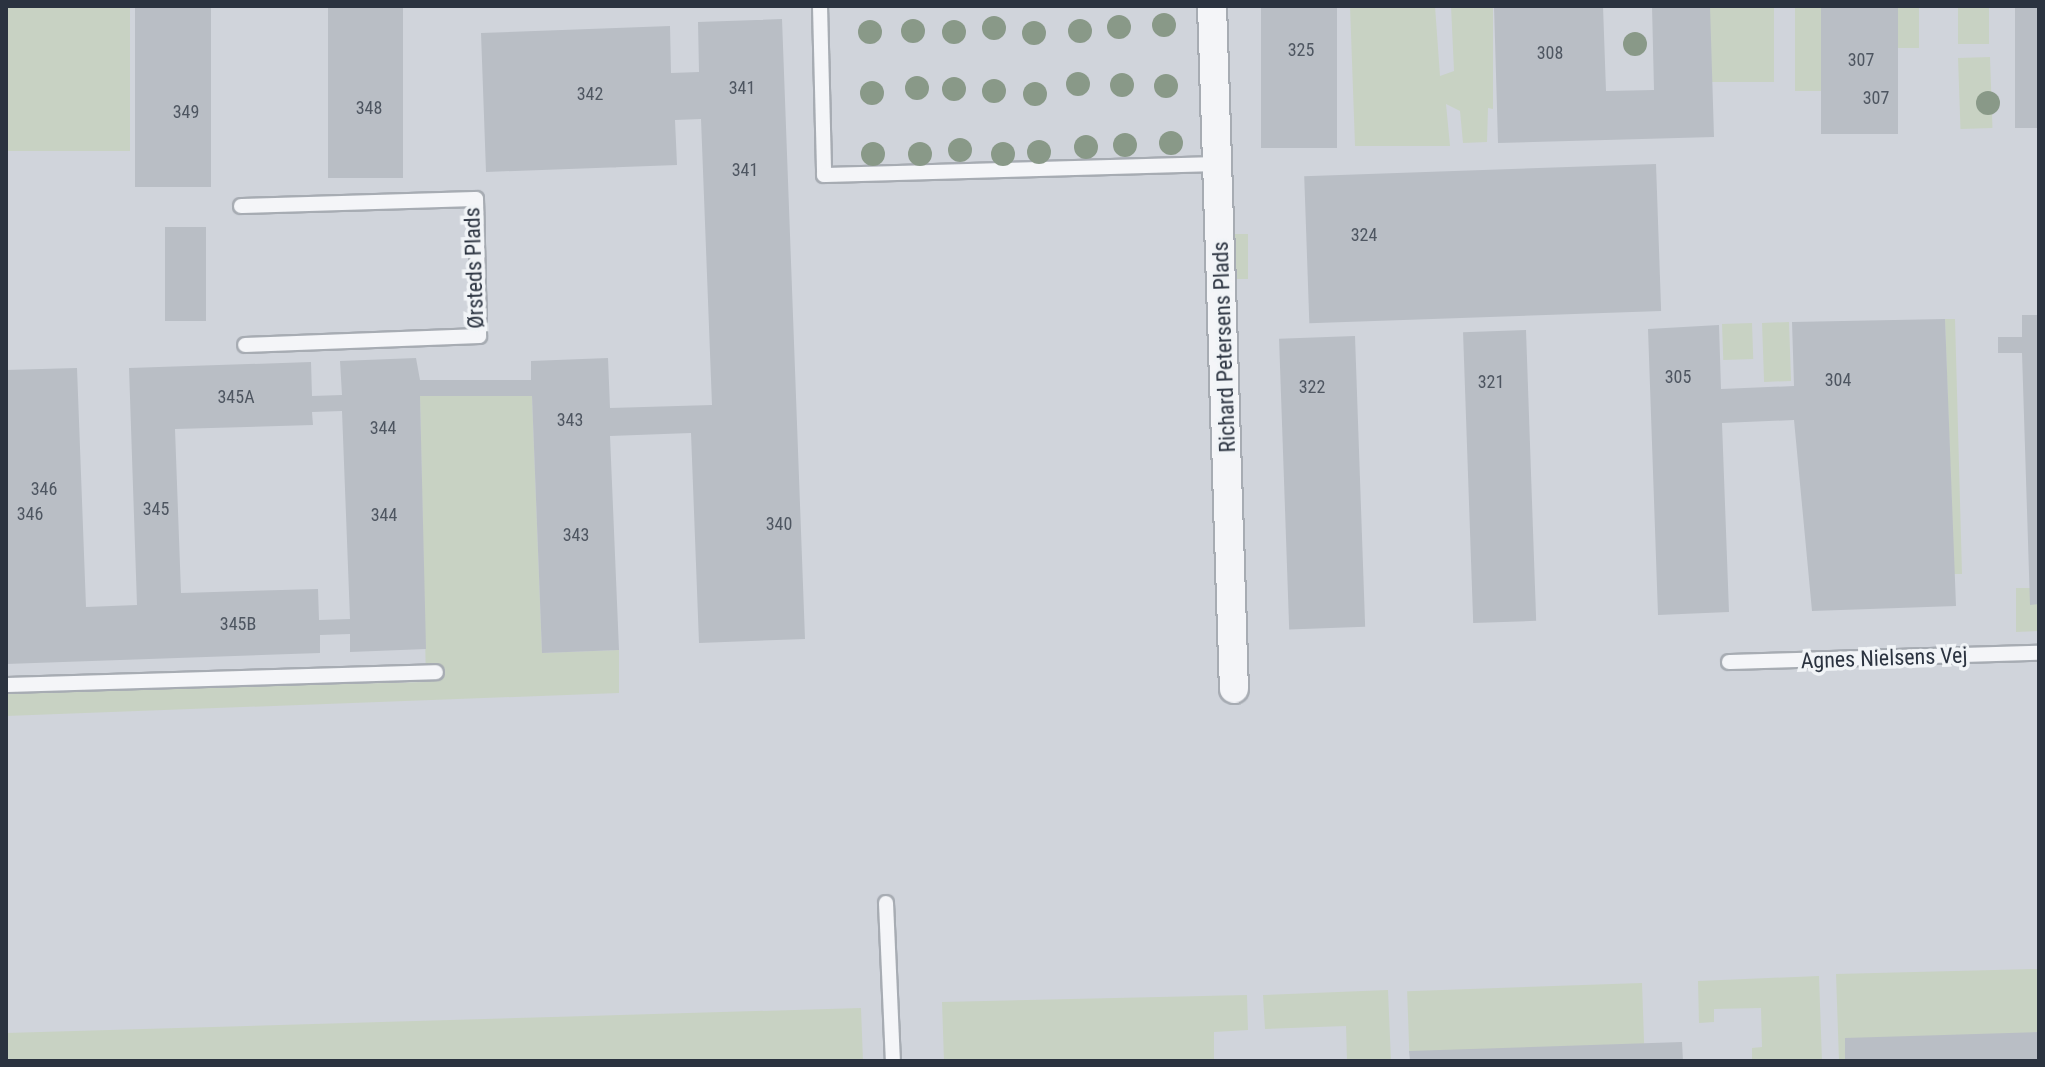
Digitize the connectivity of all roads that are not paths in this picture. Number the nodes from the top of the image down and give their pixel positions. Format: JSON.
{"nodes":[{"id":1,"x":820,"y":6,"type":"edge"},
{"id":2,"x":1212,"y":6,"type":"edge"},
{"id":3,"x":1219,"y":164,"type":"junction"},
{"id":4,"x":241,"y":206,"type":"dead end"},
{"id":5,"x":245,"y":345,"type":"dead end"},
{"id":6,"x":2039,"y":653,"type":"edge"},
{"id":7,"x":1729,"y":662,"type":"dead end"},
{"id":8,"x":436,"y":672,"type":"dead end"},
{"id":9,"x":6,"y":685,"type":"edge"},
{"id":10,"x":1234,"y":689,"type":"dead end"},
{"id":11,"x":886,"y":903,"type":"dead end"},
{"id":12,"x":893,"y":1061,"type":"edge"}],
"edges":[{"from":1,"to":3,"type":"lane"},
{"from":2,"to":3,"type":"street","name":"Richard Petersens Plads"},
{"from":3,"to":10,"type":"street","name":"Richard Petersens Plads"},
{"from":4,"to":5,"type":"lane","name":"Ørsteds Plads"},
{"from":6,"to":7,"type":"lane","name":"Agnes Nielsens Vej"},
{"from":8,"to":9,"type":"lane"},
{"from":11,"to":12,"type":"lane"}]}
